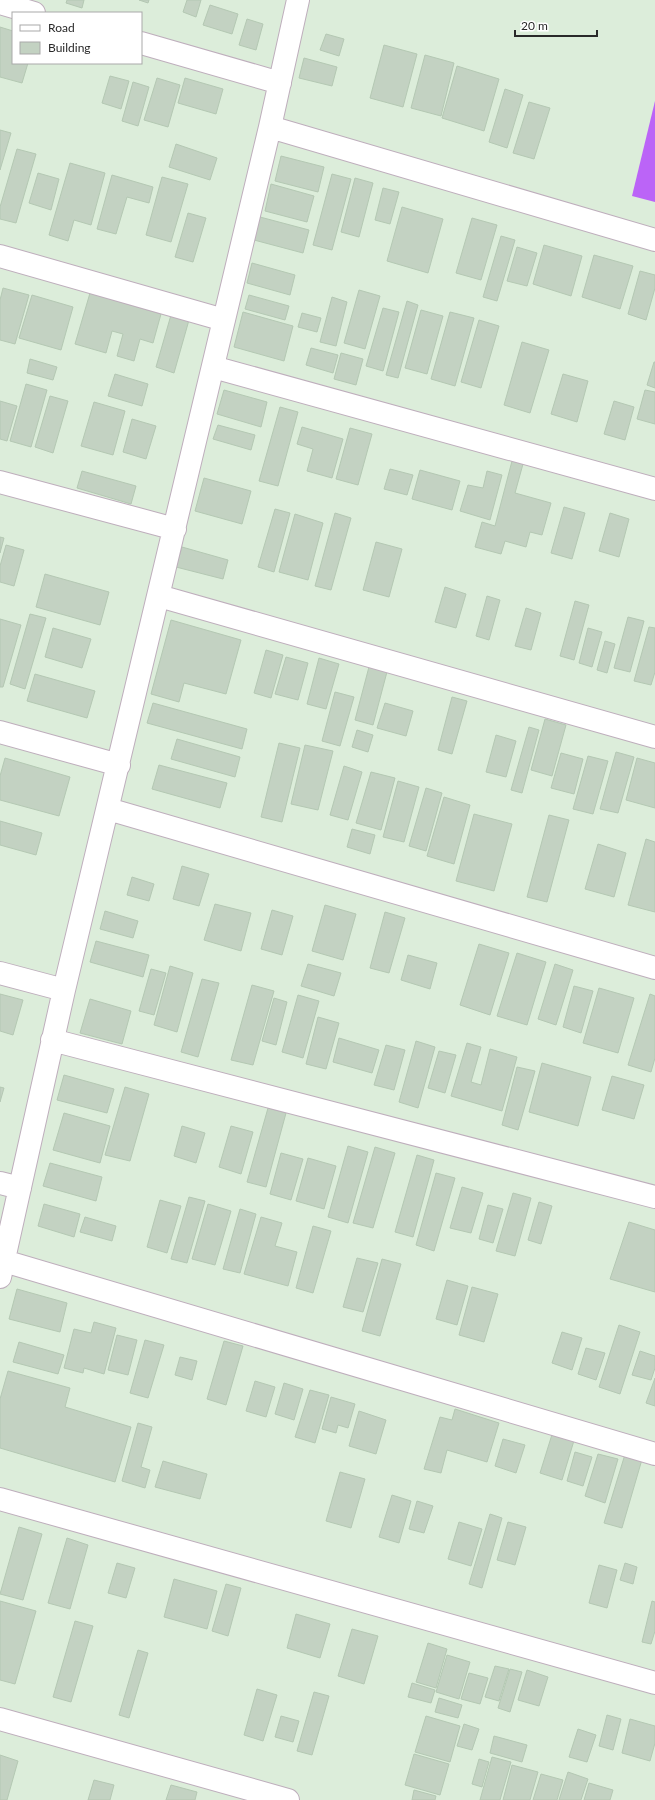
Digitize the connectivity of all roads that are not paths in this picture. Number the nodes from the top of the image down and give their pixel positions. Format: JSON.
{"nodes":[{"id":1,"x":298,"y":0,"type":"edge"},
{"id":2,"x":0,"y":3,"type":"edge"},
{"id":3,"x":31,"y":12,"type":"edge"},
{"id":4,"x":142,"y":43,"type":"edge"},
{"id":5,"x":280,"y":83,"type":"junction"},
{"id":6,"x":270,"y":127,"type":"junction"},
{"id":7,"x":655,"y":240,"type":"edge"},
{"id":8,"x":0,"y":256,"type":"edge"},
{"id":9,"x":224,"y":320,"type":"junction"},
{"id":10,"x":213,"y":367,"type":"junction"},
{"id":11,"x":0,"y":482,"type":"edge"},
{"id":12,"x":655,"y":489,"type":"edge"},
{"id":13,"x":174,"y":529,"type":"junction"},
{"id":14,"x":159,"y":596,"type":"junction"},
{"id":15,"x":0,"y":732,"type":"edge"},
{"id":16,"x":655,"y":737,"type":"edge"},
{"id":17,"x":119,"y":765,"type":"junction"},
{"id":18,"x":108,"y":809,"type":"junction"},
{"id":19,"x":655,"y":968,"type":"edge"},
{"id":20,"x":0,"y":973,"type":"edge"},
{"id":21,"x":64,"y":990,"type":"junction"},
{"id":22,"x":52,"y":1040,"type":"junction"},
{"id":23,"x":10,"y":1186,"type":"edge"},
{"id":24,"x":655,"y":1197,"type":"edge"},
{"id":25,"x":2,"y":1269,"type":"edge"},
{"id":26,"x":655,"y":1454,"type":"edge"},
{"id":27,"x":0,"y":1499,"type":"edge"},
{"id":28,"x":655,"y":1683,"type":"edge"},
{"id":29,"x":0,"y":1719,"type":"edge"},
{"id":30,"x":288,"y":1800,"type":"edge"}],
"edges":[{"from":1,"to":5,"type":"street"},
{"from":2,"to":3,"type":"street"},
{"from":4,"to":5,"type":"street"},
{"from":5,"to":6,"type":"street"},
{"from":6,"to":7,"type":"street"},
{"from":6,"to":9,"type":"street"},
{"from":8,"to":9,"type":"street"},
{"from":9,"to":10,"type":"street"},
{"from":10,"to":12,"type":"street"},
{"from":10,"to":13,"type":"street"},
{"from":11,"to":13,"type":"street"},
{"from":13,"to":14,"type":"street"},
{"from":14,"to":16,"type":"street"},
{"from":14,"to":17,"type":"street"},
{"from":15,"to":17,"type":"street"},
{"from":17,"to":18,"type":"street"},
{"from":18,"to":19,"type":"street"},
{"from":18,"to":21,"type":"street"},
{"from":20,"to":21,"type":"street"},
{"from":21,"to":22,"type":"street"},
{"from":22,"to":23,"type":"street"},
{"from":22,"to":24,"type":"street"},
{"from":23,"to":25,"type":"street"},
{"from":25,"to":26,"type":"street"},
{"from":27,"to":28,"type":"street"},
{"from":29,"to":30,"type":"street"}]}
